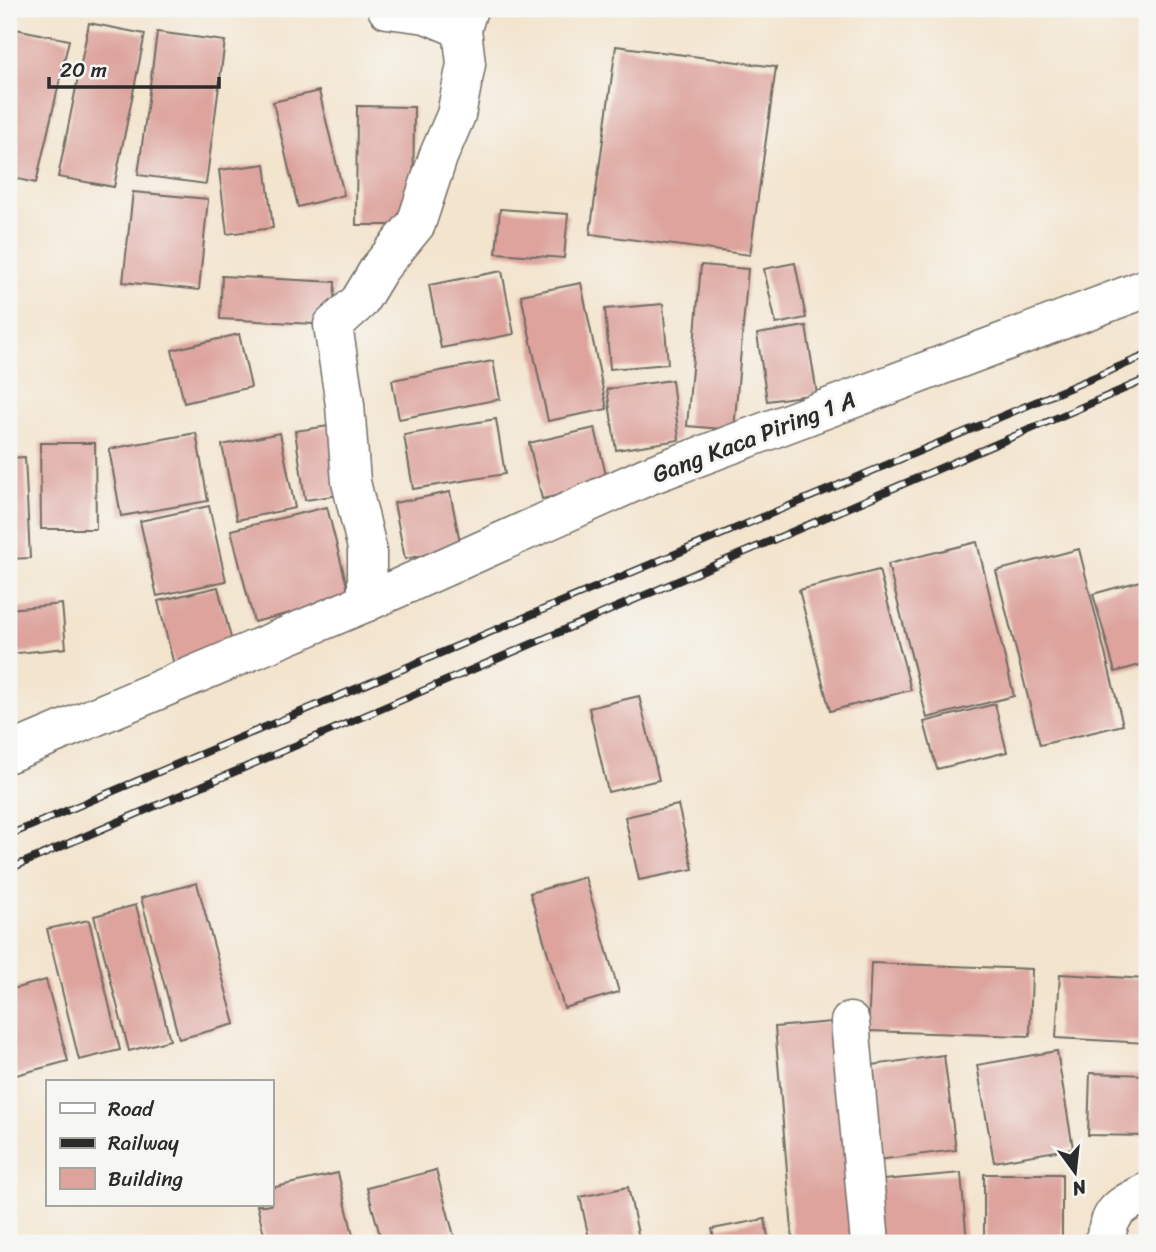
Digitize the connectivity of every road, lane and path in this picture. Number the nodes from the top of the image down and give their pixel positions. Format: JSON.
{"nodes":[{"id":1,"x":387,"y":9,"type":"edge"},
{"id":2,"x":465,"y":19,"type":"edge"},
{"id":3,"x":1147,"y":288,"type":"edge"},
{"id":4,"x":367,"y":602,"type":"junction"},
{"id":5,"x":9,"y":753,"type":"edge"},
{"id":6,"x":850,"y":1022,"type":"dead end"},
{"id":7,"x":1147,"y":1192,"type":"edge"},
{"id":8,"x":870,"y":1243,"type":"edge"},
{"id":9,"x":1104,"y":1243,"type":"edge"}],
"edges":[{"from":1,"to":2,"type":"street"},
{"from":2,"to":4,"type":"street"},
{"from":3,"to":4,"type":"street","name":"Gang Kaca Piring 1 A"},
{"from":4,"to":5,"type":"street","name":"Gang Kaca Piring 1 A"},
{"from":6,"to":8,"type":"street"},
{"from":7,"to":9,"type":"street"}]}
